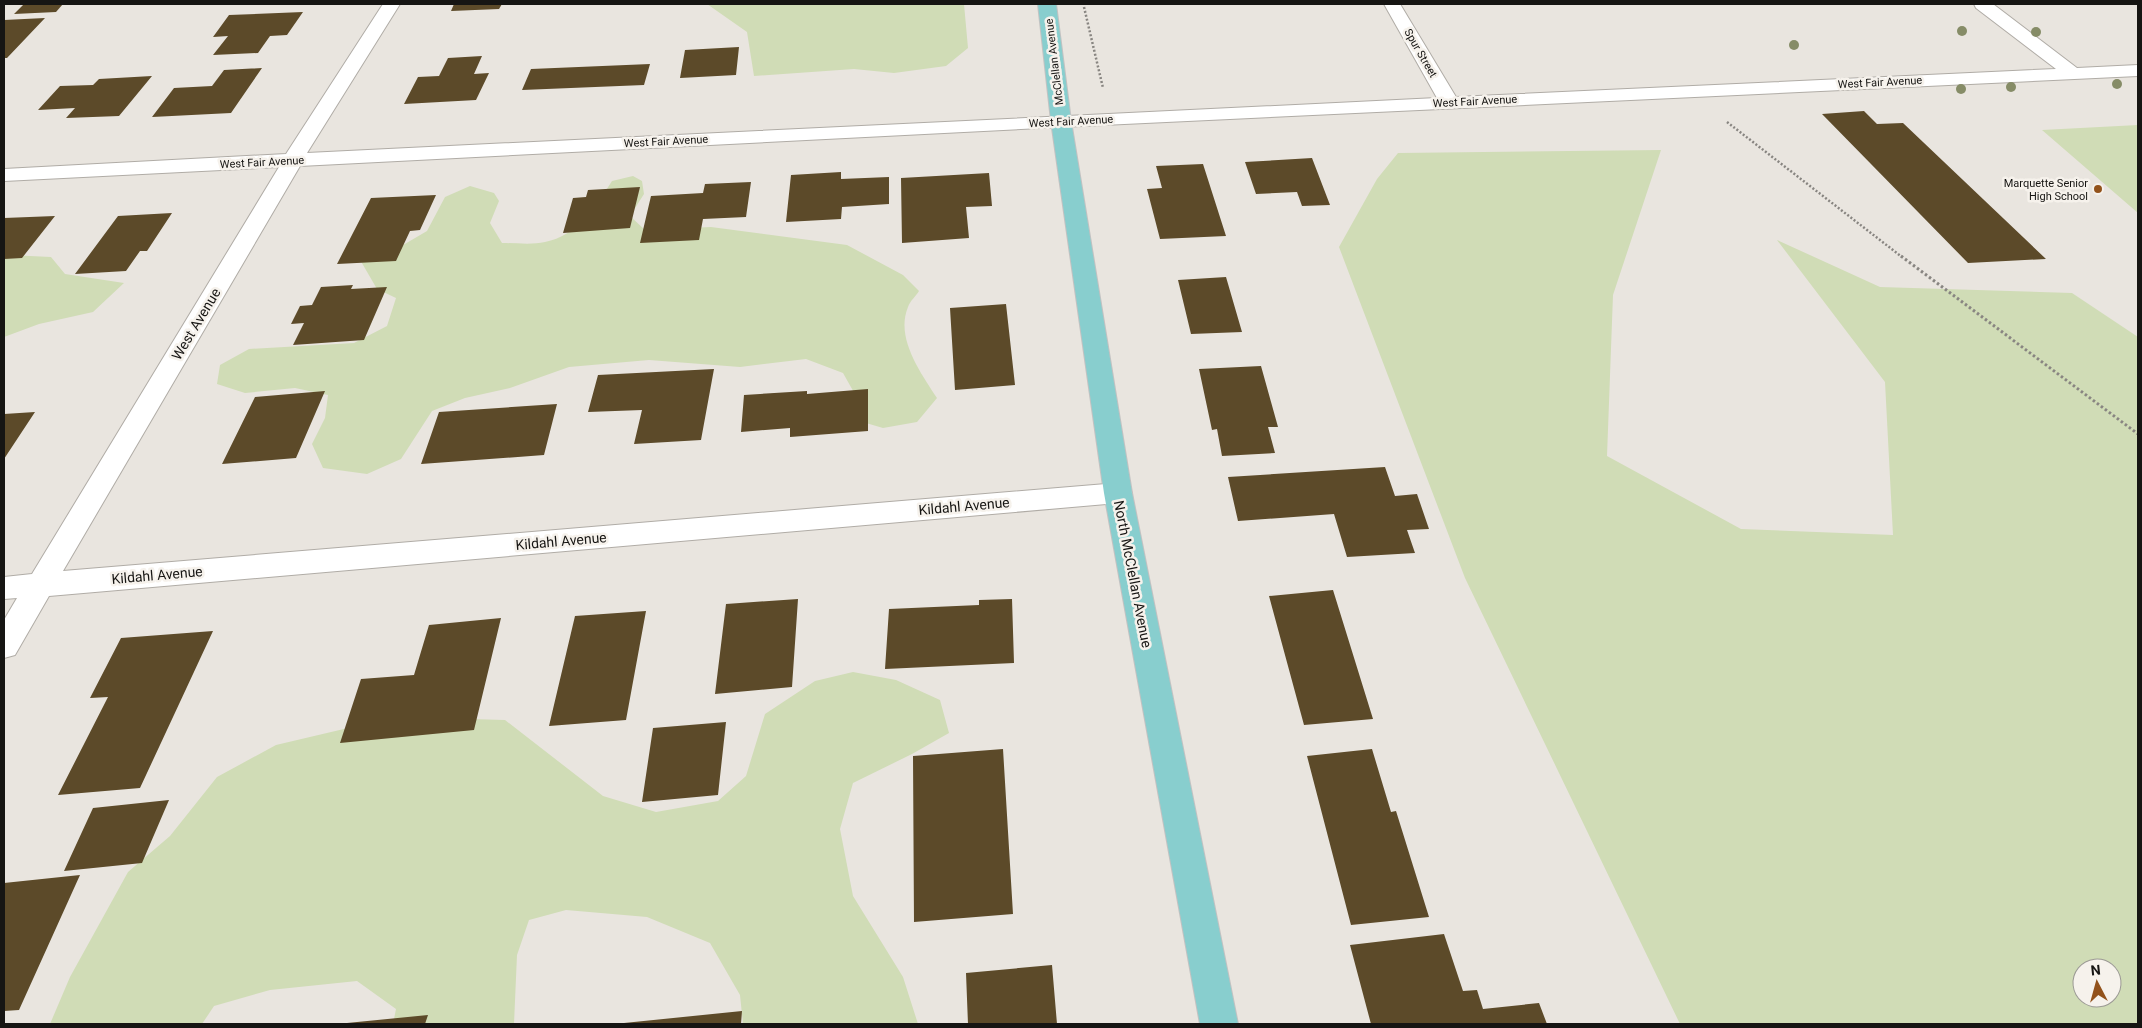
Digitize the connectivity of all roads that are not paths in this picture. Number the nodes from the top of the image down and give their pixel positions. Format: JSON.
{"nodes":[{"id":1,"x":390,"y":4,"type":"edge"},
{"id":2,"x":1047,"y":4,"type":"edge"},
{"id":3,"x":1392,"y":4,"type":"edge"},
{"id":4,"x":1982,"y":4,"type":"edge"},
{"id":5,"x":2138,"y":71,"type":"edge"},
{"id":6,"x":2072,"y":73,"type":"junction"},
{"id":7,"x":1450,"y":103,"type":"junction"},
{"id":8,"x":1061,"y":121,"type":"junction"},
{"id":9,"x":293,"y":160,"type":"junction"},
{"id":10,"x":4,"y":175,"type":"edge"},
{"id":11,"x":1118,"y":493,"type":"junction"},
{"id":12,"x":40,"y":586,"type":"junction"},
{"id":13,"x":4,"y":588,"type":"edge"},
{"id":14,"x":4,"y":646,"type":"edge"},
{"id":15,"x":1218,"y":1024,"type":"edge"}],
"edges":[{"from":1,"to":9,"type":"street","name":"West Avenue"},
{"from":2,"to":8,"type":"main road","name":"McClellan Avenue"},
{"from":3,"to":7,"type":"street","name":"Spur Street"},
{"from":4,"to":6,"type":"street"},
{"from":5,"to":6,"type":"street","name":"West Fair Avenue"},
{"from":6,"to":7,"type":"street","name":"West Fair Avenue"},
{"from":7,"to":8,"type":"street","name":"West Fair Avenue"},
{"from":8,"to":9,"type":"street","name":"West Fair Avenue"},
{"from":8,"to":11,"type":"main road","name":"North McClellan Avenue"},
{"from":9,"to":10,"type":"street","name":"West Fair Avenue"},
{"from":9,"to":12,"type":"street","name":"West Avenue"},
{"from":11,"to":12,"type":"street","name":"Kildahl Avenue"},
{"from":11,"to":15,"type":"main road","name":"North McClellan Avenue"},
{"from":12,"to":13,"type":"street","name":"Kildahl Avenue"},
{"from":12,"to":14,"type":"street","name":"West Avenue"}]}
